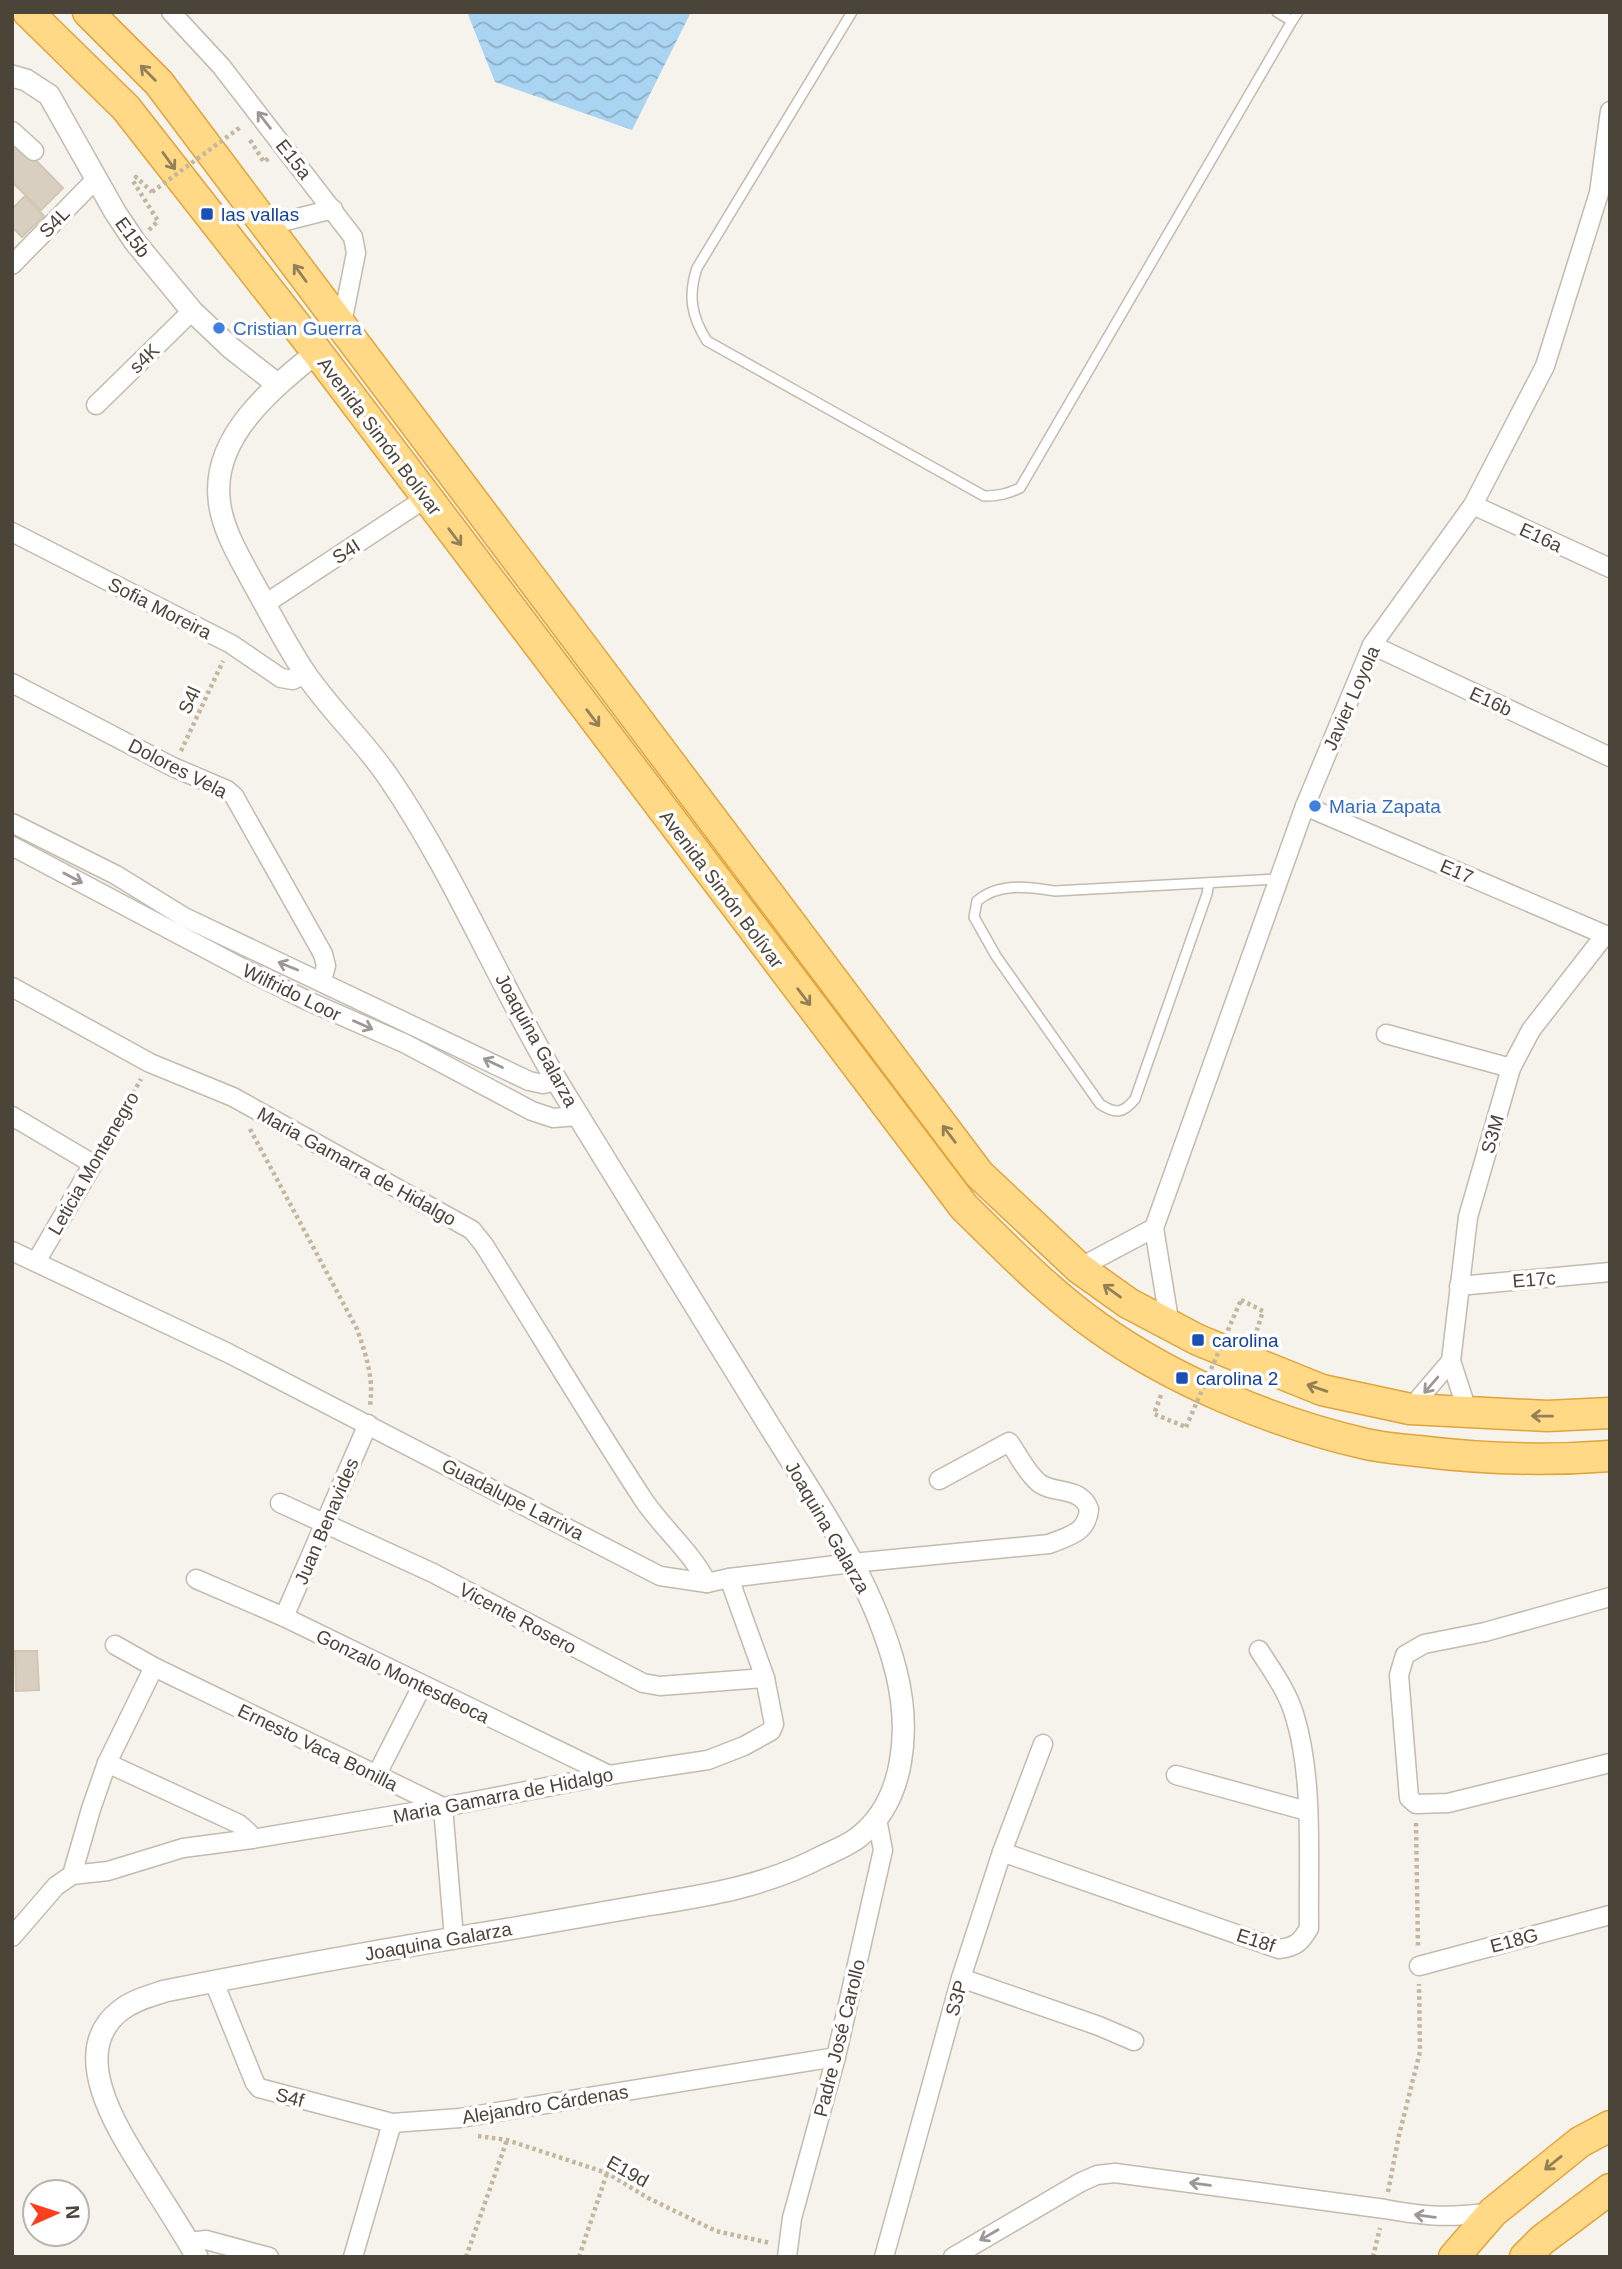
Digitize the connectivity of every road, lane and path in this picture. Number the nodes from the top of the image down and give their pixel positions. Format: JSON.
{"nodes":[{"id":1,"x":28,"y":12,"type":"edge"},
{"id":2,"x":88,"y":12,"type":"edge"},
{"id":3,"x":171,"y":12,"type":"edge"},
{"id":4,"x":852,"y":12,"type":"edge"},
{"id":5,"x":1277,"y":12,"type":"edge"},
{"id":6,"x":1298,"y":12,"type":"edge"},
{"id":7,"x":1292,"y":21,"type":"junction"},
{"id":8,"x":12,"y":76,"type":"edge"},
{"id":9,"x":1610,"y":111,"type":"edge"},
{"id":10,"x":12,"y":131,"type":"edge"},
{"id":11,"x":34,"y":151,"type":"dead end"},
{"id":12,"x":264,"y":162,"type":"dead end"},
{"id":13,"x":96,"y":178,"type":"junction"},
{"id":14,"x":333,"y":209,"type":"junction"},
{"id":15,"x":158,"y":221,"type":"dead end"},
{"id":16,"x":266,"y":226,"type":"junction"},
{"id":17,"x":12,"y":265,"type":"edge"},
{"id":18,"x":192,"y":311,"type":"junction"},
{"id":19,"x":341,"y":328,"type":"junction"},
{"id":20,"x":317,"y":352,"type":"junction"},
{"id":21,"x":277,"y":384,"type":"junction"},
{"id":22,"x":96,"y":405,"type":"dead end"},
{"id":23,"x":426,"y":498,"type":"junction"},
{"id":24,"x":1473,"y":505,"type":"junction"},
{"id":25,"x":12,"y":532,"type":"edge"},
{"id":26,"x":1610,"y":568,"type":"edge"},
{"id":27,"x":265,"y":604,"type":"junction"},
{"id":28,"x":231,"y":645,"type":"junction"},
{"id":29,"x":1372,"y":645,"type":"junction"},
{"id":30,"x":305,"y":673,"type":"junction"},
{"id":31,"x":12,"y":683,"type":"edge"},
{"id":32,"x":1610,"y":757,"type":"edge"},
{"id":33,"x":173,"y":767,"type":"junction"},
{"id":34,"x":1305,"y":806,"type":"junction"},
{"id":35,"x":12,"y":823,"type":"edge"},
{"id":36,"x":12,"y":846,"type":"edge"},
{"id":37,"x":1279,"y":879,"type":"junction"},
{"id":38,"x":1209,"y":883,"type":"junction"},
{"id":39,"x":1607,"y":936,"type":"edge"},
{"id":40,"x":322,"y":980,"type":"junction"},
{"id":41,"x":12,"y":988,"type":"edge"},
{"id":42,"x":1386,"y":1034,"type":"dead end"},
{"id":43,"x":150,"y":1063,"type":"junction"},
{"id":44,"x":1511,"y":1068,"type":"junction"},
{"id":45,"x":557,"y":1081,"type":"junction"},
{"id":46,"x":233,"y":1097,"type":"junction"},
{"id":47,"x":12,"y":1116,"type":"edge"},
{"id":48,"x":578,"y":1116,"type":"junction"},
{"id":49,"x":93,"y":1164,"type":"junction"},
{"id":50,"x":1154,"y":1228,"type":"junction"},
{"id":51,"x":12,"y":1251,"type":"edge"},
{"id":52,"x":36,"y":1262,"type":"junction"},
{"id":53,"x":1079,"y":1268,"type":"junction"},
{"id":54,"x":1610,"y":1272,"type":"edge"},
{"id":55,"x":1458,"y":1286,"type":"junction"},
{"id":56,"x":1263,"y":1311,"type":"dead end"},
{"id":57,"x":1170,"y":1326,"type":"junction"},
{"id":58,"x":1451,"y":1361,"type":"junction"},
{"id":59,"x":1410,"y":1409,"type":"junction"},
{"id":60,"x":1468,"y":1413,"type":"junction"},
{"id":61,"x":1610,"y":1413,"type":"edge"},
{"id":62,"x":1154,"y":1414,"type":"dead end"},
{"id":63,"x":368,"y":1424,"type":"junction"},
{"id":64,"x":1610,"y":1456,"type":"edge"},
{"id":65,"x":939,"y":1480,"type":"dead end"},
{"id":66,"x":280,"y":1503,"type":"dead end"},
{"id":67,"x":326,"y":1524,"type":"junction"},
{"id":68,"x":852,"y":1563,"type":"junction"},
{"id":69,"x":729,"y":1578,"type":"junction"},
{"id":70,"x":196,"y":1579,"type":"dead end"},
{"id":71,"x":708,"y":1583,"type":"junction"},
{"id":72,"x":1607,"y":1598,"type":"edge"},
{"id":73,"x":284,"y":1617,"type":"junction"},
{"id":74,"x":115,"y":1645,"type":"dead end"},
{"id":75,"x":1259,"y":1650,"type":"dead end"},
{"id":76,"x":154,"y":1667,"type":"junction"},
{"id":77,"x":765,"y":1678,"type":"junction"},
{"id":78,"x":422,"y":1686,"type":"junction"},
{"id":79,"x":1043,"y":1744,"type":"dead end"},
{"id":80,"x":107,"y":1763,"type":"junction"},
{"id":81,"x":1610,"y":1763,"type":"edge"},
{"id":82,"x":609,"y":1774,"type":"junction"},
{"id":83,"x":1176,"y":1775,"type":"dead end"},
{"id":84,"x":376,"y":1776,"type":"junction"},
{"id":85,"x":1416,"y":1804,"type":"junction"},
{"id":86,"x":443,"y":1807,"type":"junction"},
{"id":87,"x":1307,"y":1811,"type":"junction"},
{"id":88,"x":877,"y":1819,"type":"junction"},
{"id":89,"x":252,"y":1839,"type":"junction"},
{"id":90,"x":1002,"y":1852,"type":"junction"},
{"id":91,"x":72,"y":1875,"type":"junction"},
{"id":92,"x":1610,"y":1915,"type":"edge"},
{"id":93,"x":12,"y":1937,"type":"edge"},
{"id":94,"x":454,"y":1938,"type":"junction"},
{"id":95,"x":1419,"y":1966,"type":"junction"},
{"id":96,"x":961,"y":1979,"type":"junction"},
{"id":97,"x":214,"y":1982,"type":"junction"},
{"id":98,"x":1134,"y":2040,"type":"dead end"},
{"id":99,"x":836,"y":2057,"type":"junction"},
{"id":100,"x":460,"y":2118,"type":"junction"},
{"id":101,"x":392,"y":2123,"type":"junction"},
{"id":102,"x":1610,"y":2126,"type":"edge"},
{"id":103,"x":507,"y":2140,"type":"junction"},
{"id":104,"x":607,"y":2173,"type":"junction"},
{"id":105,"x":1610,"y":2189,"type":"edge"},
{"id":106,"x":1385,"y":2209,"type":"junction"},
{"id":107,"x":1493,"y":2212,"type":"junction"},
{"id":108,"x":193,"y":2249,"type":"edge"},
{"id":109,"x":787,"y":2252,"type":"edge"},
{"id":110,"x":270,"y":2257,"type":"edge"},
{"id":111,"x":353,"y":2257,"type":"edge"},
{"id":112,"x":466,"y":2257,"type":"edge"},
{"id":113,"x":579,"y":2257,"type":"edge"},
{"id":114,"x":884,"y":2257,"type":"edge"},
{"id":115,"x":953,"y":2257,"type":"edge"},
{"id":116,"x":1373,"y":2257,"type":"edge"},
{"id":117,"x":1454,"y":2257,"type":"edge"},
{"id":118,"x":1525,"y":2257,"type":"edge"}],
"edges":[{"from":1,"to":20,"type":"highway","name":"Avenida Simón Bolívar","one_way":true},
{"from":16,"to":2,"type":"highway","name":"Avenida Simón Bolívar","one_way":true},
{"from":14,"to":3,"type":"street","name":"E15a","one_way":true},
{"from":4,"to":7,"type":"lane"},
{"from":5,"to":7,"type":"lane"},
{"from":6,"to":7,"type":"lane"},
{"from":8,"to":13,"type":"street","name":"E15b"},
{"from":9,"to":24,"type":"street","name":"Javier Loyola"},
{"from":10,"to":11,"type":"street"},
{"from":12,"to":15,"type":"path","bridge":true},
{"from":13,"to":17,"type":"street","name":"S4L"},
{"from":13,"to":18,"type":"street","name":"E15b"},
{"from":14,"to":16,"type":"street"},
{"from":14,"to":19,"type":"street","name":"E15a"},
{"from":19,"to":16,"type":"highway","name":"Avenida Simón Bolívar","one_way":true},
{"from":18,"to":21,"type":"street","name":"E15b"},
{"from":18,"to":22,"type":"street","name":"s4K"},
{"from":53,"to":19,"type":"highway","name":"Avenida Simón Bolívar","one_way":true},
{"from":20,"to":21,"type":"street","name":"Joaquina Galarza"},
{"from":20,"to":23,"type":"highway","name":"Avenida Simón Bolívar"},
{"from":21,"to":27,"type":"street","name":"Joaquina Galarza"},
{"from":23,"to":27,"type":"street","name":"S4I"},
{"from":23,"to":64,"type":"highway","name":"Avenida Simón Bolívar","one_way":true},
{"from":24,"to":26,"type":"street","name":"E16a"},
{"from":24,"to":29,"type":"street","name":"Javier Loyola"},
{"from":25,"to":28,"type":"street","name":"Sofia Moreira"},
{"from":27,"to":30,"type":"street","name":"Joaquina Galarza"},
{"from":28,"to":30,"type":"street","name":"Sofia Moreira"},
{"from":28,"to":33,"type":"path","name":"S4l"},
{"from":29,"to":32,"type":"street","name":"E16b"},
{"from":29,"to":34,"type":"street","name":"Javier Loyola"},
{"from":30,"to":45,"type":"street","name":"Joaquina Galarza"},
{"from":31,"to":33,"type":"street","name":"Dolores Vela"},
{"from":33,"to":40,"type":"street","name":"Dolores Vela"},
{"from":34,"to":37,"type":"street","name":"Javier Loyola"},
{"from":34,"to":39,"type":"street","name":"E17"},
{"from":40,"to":35,"type":"street","name":"Wilfrido Loor","one_way":true},
{"from":36,"to":48,"type":"street","name":"Wilfrido Loor","one_way":true},
{"from":37,"to":38,"type":"lane"},
{"from":37,"to":50,"type":"street","name":"Javier Loyola"},
{"from":38,"to":38,"type":"lane"},
{"from":39,"to":44,"type":"street","name":"S3M"},
{"from":45,"to":40,"type":"street","name":"Wilfrido Loor","one_way":true},
{"from":41,"to":43,"type":"street","name":"Maria Gamarra de Hidalgo"},
{"from":42,"to":44,"type":"street"},
{"from":43,"to":46,"type":"street","name":"Maria Gamarra de Hidalgo"},
{"from":43,"to":49,"type":"path","name":"Leticia Montenegro"},
{"from":44,"to":55,"type":"street","name":"S3M"},
{"from":45,"to":48,"type":"street","name":"Joaquina Galarza"},
{"from":46,"to":63,"type":"path"},
{"from":46,"to":71,"type":"street","name":"Maria Gamarra de Hidalgo"},
{"from":47,"to":49,"type":"street"},
{"from":48,"to":68,"type":"street","name":"Joaquina Galarza"},
{"from":49,"to":52,"type":"street","name":"Leticia Montenegro"},
{"from":50,"to":53,"type":"street"},
{"from":50,"to":57,"type":"street","name":"Javier Loyola"},
{"from":51,"to":52,"type":"street","name":"Guadalupe Larriva"},
{"from":52,"to":63,"type":"street","name":"Guadalupe Larriva"},
{"from":57,"to":53,"type":"highway","name":"Avenida Simón Bolívar","one_way":true},
{"from":54,"to":55,"type":"street","name":"E17c"},
{"from":55,"to":58,"type":"street","name":"S3M"},
{"from":56,"to":62,"type":"path","bridge":true},
{"from":59,"to":57,"type":"highway","name":"Avenida Simón Bolívar","one_way":true},
{"from":58,"to":59,"type":"street","one_way":true},
{"from":58,"to":60,"type":"street","name":"S3M"},
{"from":59,"to":60,"type":"highway","name":"Avenida Simón Bolívar"},
{"from":61,"to":60,"type":"highway","name":"Avenida Simón Bolívar","one_way":true},
{"from":63,"to":67,"type":"street","name":"Juan Benavides"},
{"from":63,"to":71,"type":"street","name":"Guadalupe Larriva"},
{"from":65,"to":68,"type":"street","name":"Guadalupe Larriva"},
{"from":66,"to":67,"type":"street","name":"Vicente Rosero"},
{"from":67,"to":73,"type":"street","name":"Juan Benavides"},
{"from":67,"to":77,"type":"street","name":"Vicente Rosero"},
{"from":68,"to":69,"type":"street","name":"Guadalupe Larriva"},
{"from":68,"to":88,"type":"street","name":"Joaquina Galarza"},
{"from":69,"to":71,"type":"street","name":"Guadalupe Larriva"},
{"from":69,"to":77,"type":"street","name":"Maria Gamarra de Hidalgo"},
{"from":70,"to":73,"type":"street","name":"Gonzalo Montesdeoca"},
{"from":72,"to":85,"type":"street"},
{"from":73,"to":78,"type":"street","name":"Gonzalo Montesdeoca"},
{"from":74,"to":76,"type":"street","name":"Ernesto Vaca Bonilla"},
{"from":75,"to":87,"type":"street","name":"E18f"},
{"from":76,"to":80,"type":"street"},
{"from":76,"to":84,"type":"street","name":"Ernesto Vaca Bonilla"},
{"from":77,"to":82,"type":"street","name":"Maria Gamarra de Hidalgo"},
{"from":78,"to":82,"type":"street","name":"Gonzalo Montesdeoca"},
{"from":78,"to":84,"type":"street"},
{"from":79,"to":90,"type":"street","name":"S3P"},
{"from":80,"to":89,"type":"street"},
{"from":80,"to":91,"type":"street"},
{"from":81,"to":85,"type":"street"},
{"from":82,"to":86,"type":"street","name":"Maria Gamarra de Hidalgo"},
{"from":83,"to":87,"type":"street"},
{"from":84,"to":86,"type":"street","name":"Ernesto Vaca Bonilla"},
{"from":85,"to":95,"type":"path"},
{"from":86,"to":89,"type":"street","name":"Maria Gamarra de Hidalgo"},
{"from":86,"to":94,"type":"street"},
{"from":87,"to":90,"type":"street","name":"E18f"},
{"from":88,"to":94,"type":"street","name":"Joaquina Galarza"},
{"from":88,"to":99,"type":"street","name":"Padre José Carollo"},
{"from":89,"to":91,"type":"street","name":"Maria Gamarra de Hidalgo"},
{"from":90,"to":96,"type":"street","name":"S3P"},
{"from":91,"to":93,"type":"street"},
{"from":92,"to":95,"type":"street","name":"E18G"},
{"from":94,"to":97,"type":"street","name":"Joaquina Galarza"},
{"from":95,"to":106,"type":"path"},
{"from":96,"to":98,"type":"street"},
{"from":96,"to":114,"type":"street","name":"S3P"},
{"from":97,"to":101,"type":"street","name":"S4f"},
{"from":97,"to":108,"type":"street","name":"Joaquina Galarza"},
{"from":99,"to":100,"type":"street","name":"Alejandro Cárdenas"},
{"from":99,"to":109,"type":"street","name":"Padre José Carollo"},
{"from":100,"to":101,"type":"street","name":"Alejandro Cárdenas"},
{"from":100,"to":103,"type":"path","name":"E19d"},
{"from":101,"to":111,"type":"street"},
{"from":102,"to":107,"type":"highway","one_way":true},
{"from":103,"to":104,"type":"path","name":"E19d"},
{"from":103,"to":112,"type":"path"},
{"from":104,"to":109,"type":"path","name":"E19d"},
{"from":104,"to":113,"type":"path"},
{"from":105,"to":118,"type":"highway"},
{"from":107,"to":106,"type":"street","one_way":true},
{"from":106,"to":115,"type":"street","one_way":true},
{"from":106,"to":116,"type":"path"},
{"from":107,"to":117,"type":"highway"},
{"from":108,"to":110,"type":"street"}]}
